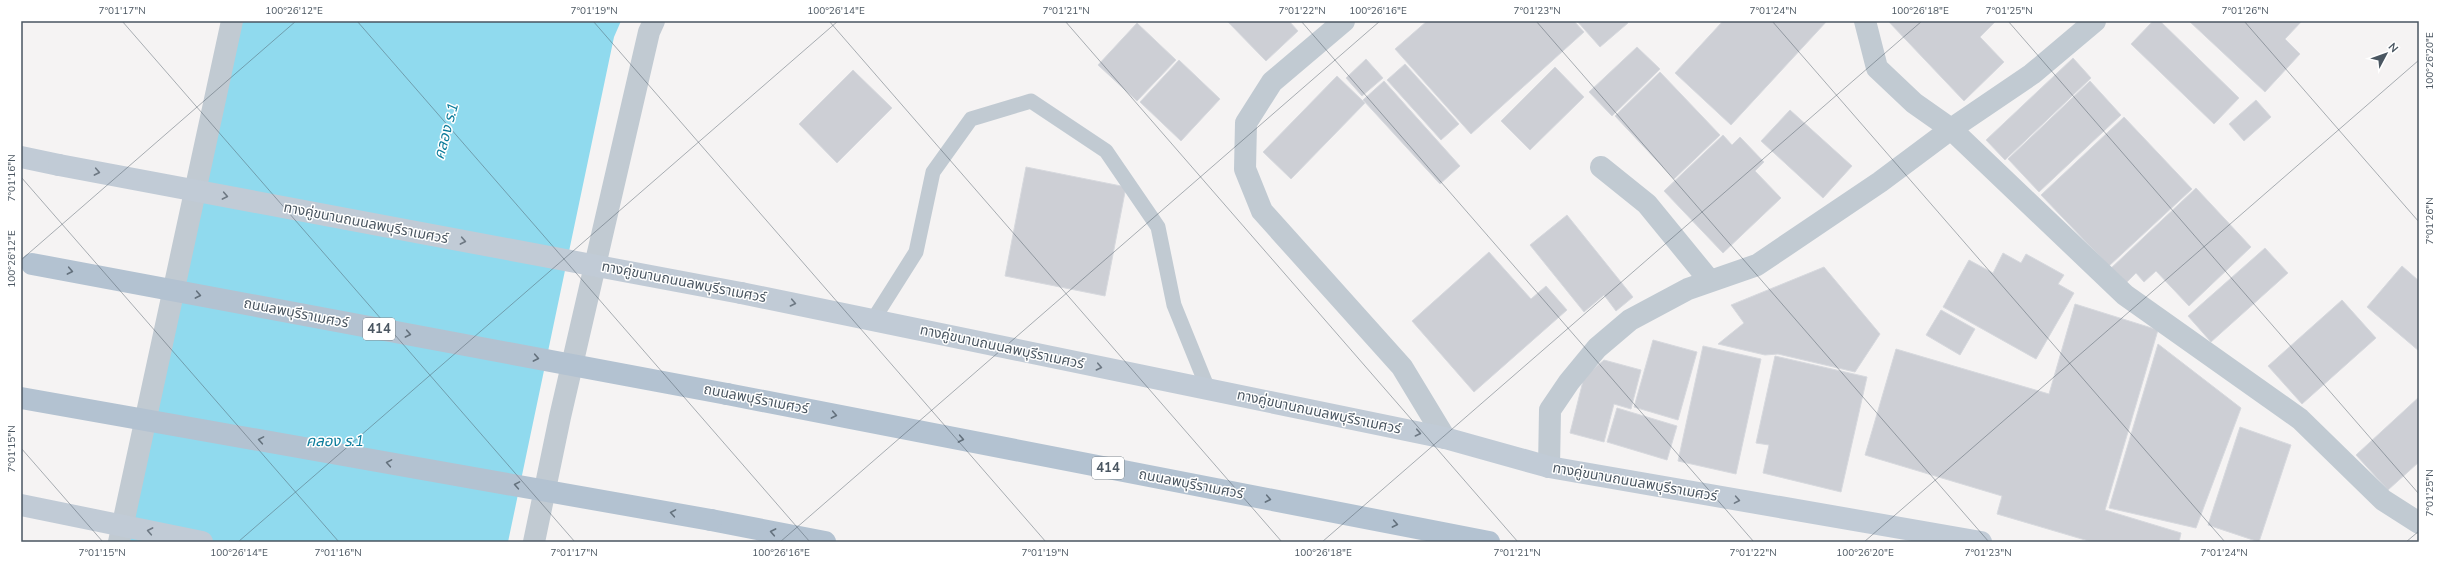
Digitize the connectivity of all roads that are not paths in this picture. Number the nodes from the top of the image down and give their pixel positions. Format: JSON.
{"nodes":[{"id":1,"x":232,"y":21,"type":"edge"},
{"id":2,"x":654,"y":21,"type":"edge"},
{"id":3,"x":1344,"y":21,"type":"edge"},
{"id":4,"x":1865,"y":21,"type":"edge"},
{"id":5,"x":2088,"y":23,"type":"edge"},
{"id":6,"x":1951,"y":129,"type":"junction"},
{"id":7,"x":21,"y":157,"type":"edge"},
{"id":8,"x":1602,"y":167,"type":"dead end"},
{"id":9,"x":26,"y":263,"type":"edge"},
{"id":10,"x":1710,"y":281,"type":"junction"},
{"id":11,"x":873,"y":320,"type":"junction"},
{"id":12,"x":1208,"y":389,"type":"junction"},
{"id":13,"x":21,"y":398,"type":"edge"},
{"id":14,"x":1445,"y":438,"type":"junction"},
{"id":15,"x":1550,"y":467,"type":"junction"},
{"id":16,"x":21,"y":505,"type":"edge"},
{"id":17,"x":2419,"y":524,"type":"edge"},
{"id":18,"x":2419,"y":534,"type":"edge"},
{"id":19,"x":119,"y":542,"type":"edge"},
{"id":20,"x":202,"y":542,"type":"edge"},
{"id":21,"x":534,"y":542,"type":"edge"},
{"id":22,"x":826,"y":542,"type":"edge"},
{"id":23,"x":1489,"y":542,"type":"edge"},
{"id":24,"x":1981,"y":542,"type":"edge"},
{"id":25,"x":2414,"y":542,"type":"edge"}],
"edges":[{"from":1,"to":19,"type":"street"},
{"from":2,"to":21,"type":"street"},
{"from":3,"to":14,"type":"street"},
{"from":4,"to":6,"type":"street"},
{"from":5,"to":6,"type":"street"},
{"from":6,"to":10,"type":"street"},
{"from":6,"to":17,"type":"street"},
{"from":7,"to":11,"type":"main road","name":"ทางคู่ขนานถนนลพบุรีราเมศวร์","one_way":true,"bridge":true},
{"from":8,"to":10,"type":"street"},
{"from":9,"to":23,"type":"main road","name":"ถนนลพบุรีราเมศวร์","number":"414","one_way":true,"bridge":true},
{"from":10,"to":15,"type":"street"},
{"from":11,"to":12,"type":"main road","name":"ทางคู่ขนานถนนลพบุรีราเมศวร์","one_way":true},
{"from":11,"to":12,"type":"lane"},
{"from":12,"to":14,"type":"main road","name":"ทางคู่ขนานถนนลพบุรีราเมศวร์","one_way":true},
{"from":22,"to":13,"type":"main road","one_way":true,"bridge":true},
{"from":14,"to":15,"type":"main road","name":"ทางคู่ขนานถนนลพบุรีราเมศวร์"},
{"from":15,"to":24,"type":"main road","name":"ทางคู่ขนานถนนลพบุรีราเมศวร์","one_way":true},
{"from":20,"to":16,"type":"main road","one_way":true,"bridge":true},
{"from":18,"to":25,"type":"street"}]}
